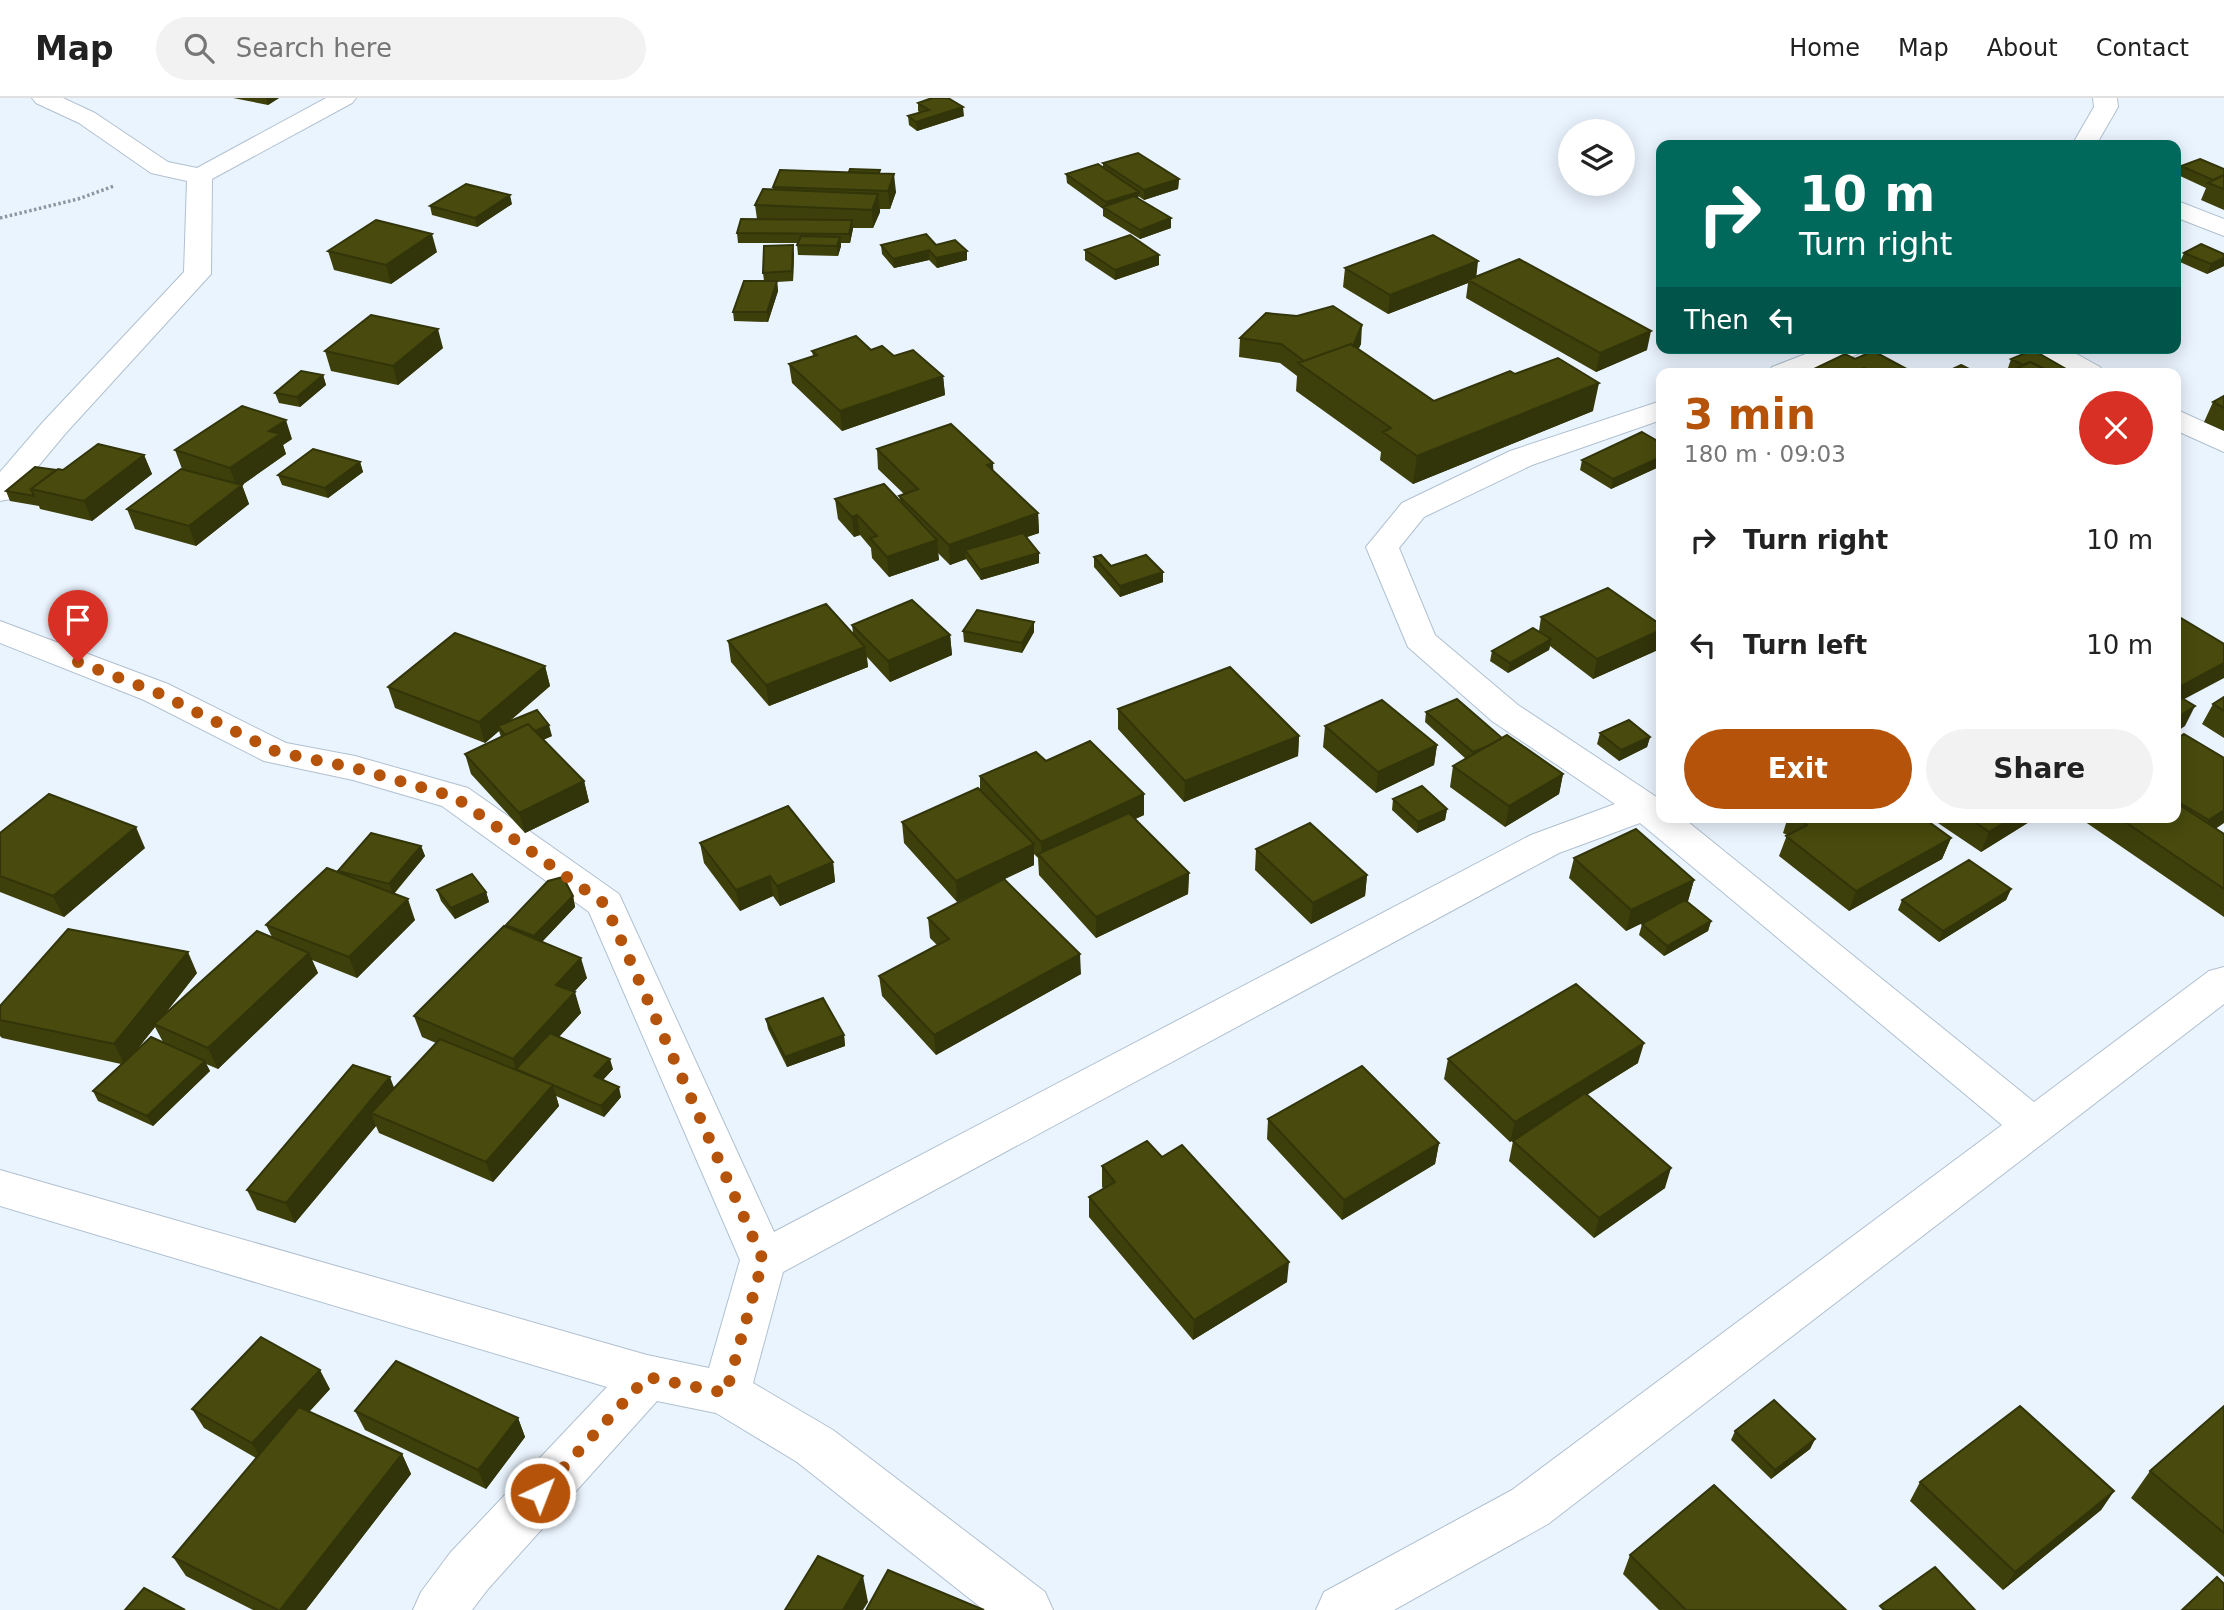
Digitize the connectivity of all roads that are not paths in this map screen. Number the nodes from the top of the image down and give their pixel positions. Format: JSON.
{"nodes":[{"id":1,"x":44,"y":98,"type":"edge"},
{"id":2,"x":344,"y":98,"type":"edge"},
{"id":3,"x":2105,"y":98,"type":"edge"},
{"id":4,"x":2087,"y":140,"type":"edge"},
{"id":5,"x":200,"y":176,"type":"junction"},
{"id":6,"x":2181,"y":210,"type":"edge"},
{"id":7,"x":2224,"y":228,"type":"edge"},
{"id":8,"x":1832,"y":354,"type":"edge"},
{"id":9,"x":2055,"y":354,"type":"edge"},
{"id":10,"x":1795,"y":368,"type":"edge"},
{"id":11,"x":2081,"y":368,"type":"edge"},
{"id":12,"x":1656,"y":412,"type":"edge"},
{"id":13,"x":2181,"y":421,"type":"edge"},
{"id":14,"x":2224,"y":443,"type":"edge"},
{"id":15,"x":0,"y":492,"type":"edge"},
{"id":16,"x":0,"y":631,"type":"edge"},
{"id":17,"x":1646,"y":807,"type":"junction"},
{"id":18,"x":1656,"y":815,"type":"edge"},
{"id":19,"x":1665,"y":823,"type":"edge"},
{"id":20,"x":2224,"y":982,"type":"edge"},
{"id":21,"x":2033,"y":1126,"type":"junction"},
{"id":22,"x":0,"y":1188,"type":"edge"},
{"id":23,"x":763,"y":1260,"type":"junction"},
{"id":24,"x":647,"y":1377,"type":"junction"},
{"id":25,"x":726,"y":1393,"type":"junction"},
{"id":26,"x":440,"y":1610,"type":"edge"},
{"id":27,"x":1026,"y":1610,"type":"edge"},
{"id":28,"x":1343,"y":1610,"type":"edge"}],
"edges":[{"from":1,"to":5,"type":"street"},
{"from":2,"to":5,"type":"street"},
{"from":3,"to":4,"type":"street"},
{"from":5,"to":15,"type":"street"},
{"from":6,"to":7,"type":"street"},
{"from":8,"to":10,"type":"street"},
{"from":9,"to":11,"type":"street"},
{"from":12,"to":17,"type":"street"},
{"from":13,"to":14,"type":"street"},
{"from":16,"to":23,"type":"street"},
{"from":17,"to":18,"type":"street"},
{"from":17,"to":23,"type":"street"},
{"from":19,"to":21,"type":"street"},
{"from":20,"to":21,"type":"street"},
{"from":21,"to":28,"type":"street"},
{"from":22,"to":24,"type":"street"},
{"from":23,"to":25,"type":"street"},
{"from":24,"to":25,"type":"street"},
{"from":24,"to":26,"type":"street"},
{"from":25,"to":27,"type":"street"}]}
